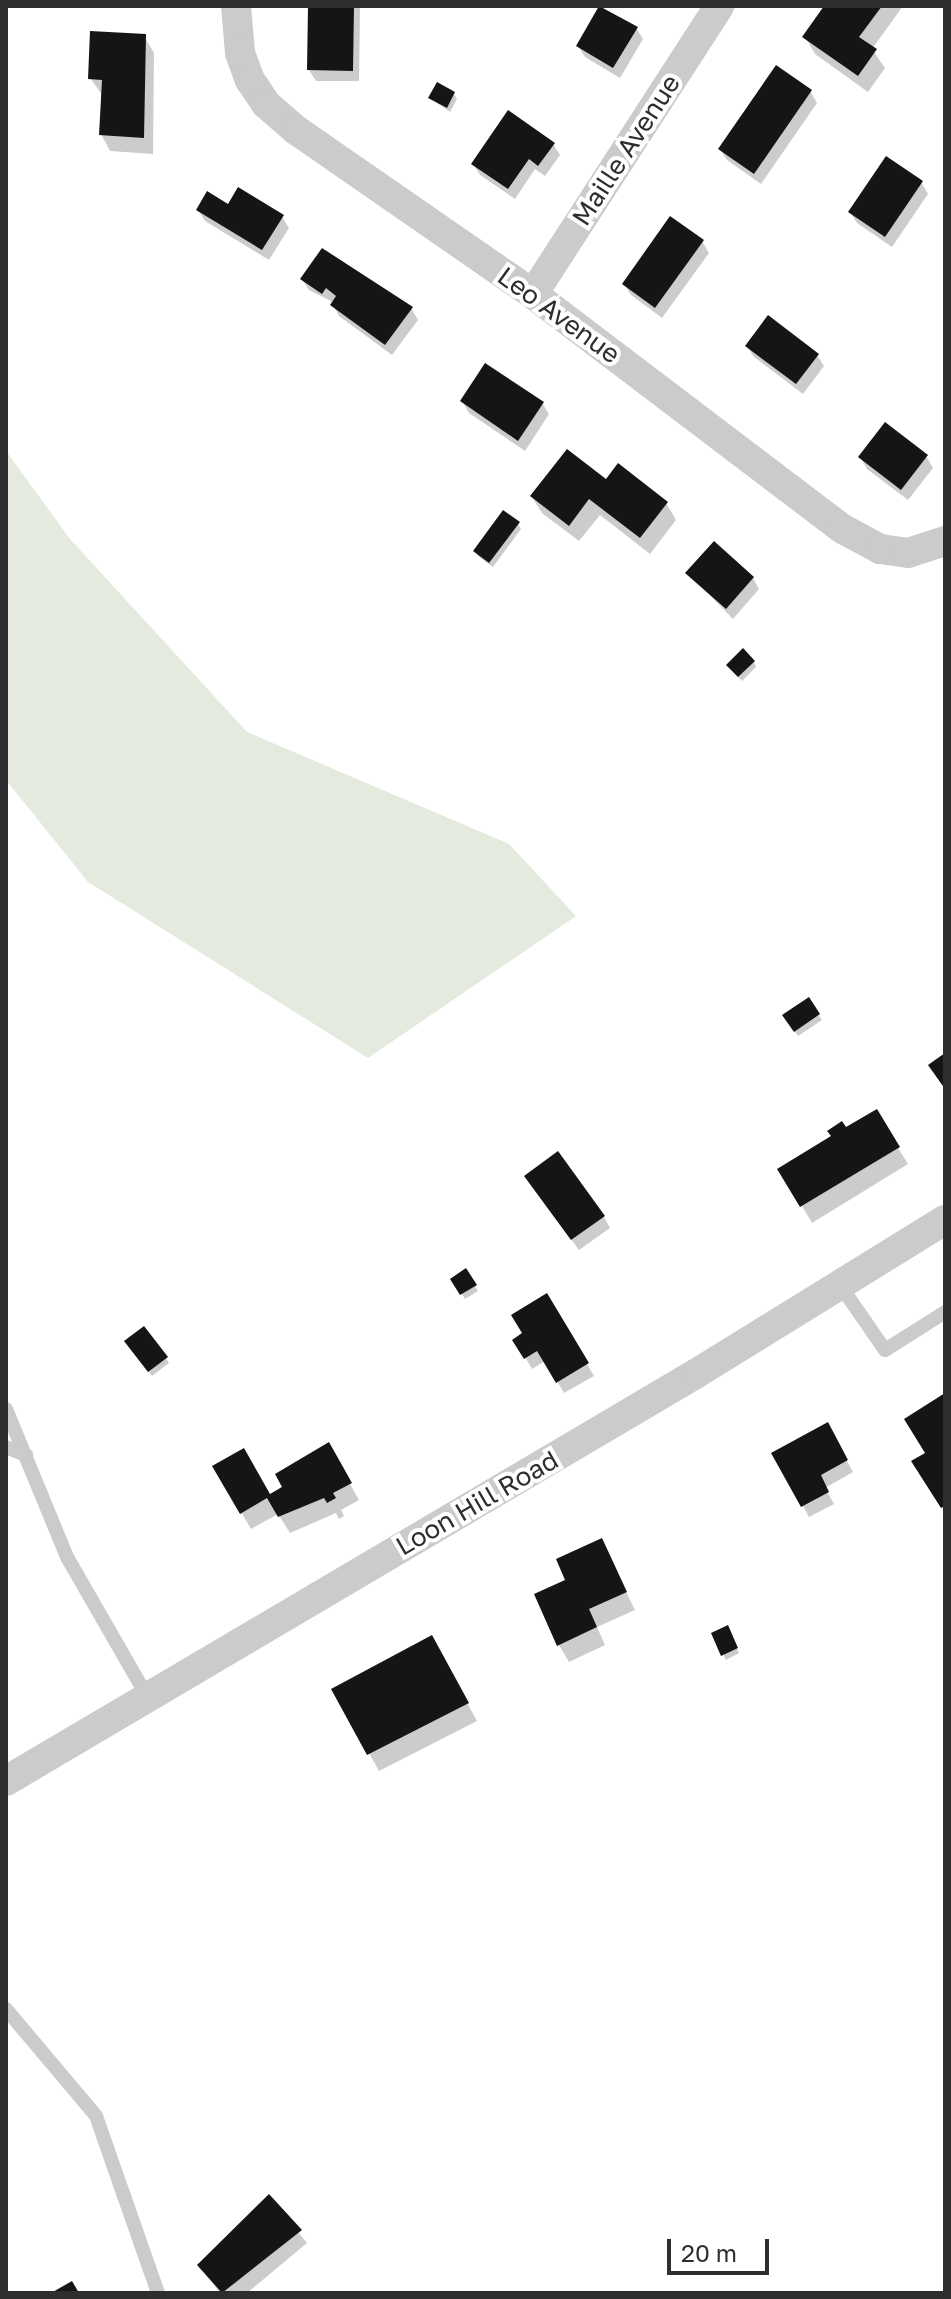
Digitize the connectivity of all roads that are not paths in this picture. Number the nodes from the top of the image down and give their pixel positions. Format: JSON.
{"nodes":[{"id":1,"x":236,"y":6,"type":"edge"},
{"id":2,"x":719,"y":6,"type":"edge"},
{"id":3,"x":533,"y":294,"type":"junction"},
{"id":4,"x":945,"y":541,"type":"edge"},
{"id":5,"x":945,"y":1220,"type":"edge"},
{"id":6,"x":840,"y":1285,"type":"junction"},
{"id":7,"x":945,"y":1312,"type":"edge"},
{"id":8,"x":6,"y":1409,"type":"edge"},
{"id":9,"x":6,"y":1447,"type":"edge"},
{"id":10,"x":26,"y":1455,"type":"junction"},
{"id":11,"x":147,"y":1696,"type":"junction"},
{"id":12,"x":6,"y":1781,"type":"edge"},
{"id":13,"x":6,"y":2009,"type":"edge"},
{"id":14,"x":158,"y":2293,"type":"edge"}],
"edges":[{"from":1,"to":3,"type":"street","name":"Leo Avenue"},
{"from":2,"to":3,"type":"street","name":"Maille Avenue"},
{"from":3,"to":4,"type":"street","name":"Leo Avenue"},
{"from":5,"to":6,"type":"street","name":"Loon Hill Road"},
{"from":6,"to":7,"type":"lane"},
{"from":6,"to":11,"type":"street","name":"Loon Hill Road"},
{"from":8,"to":10,"type":"lane"},
{"from":9,"to":10,"type":"lane"},
{"from":10,"to":11,"type":"lane"},
{"from":11,"to":12,"type":"street","name":"Loon Hill Road"},
{"from":13,"to":14,"type":"lane"}]}
